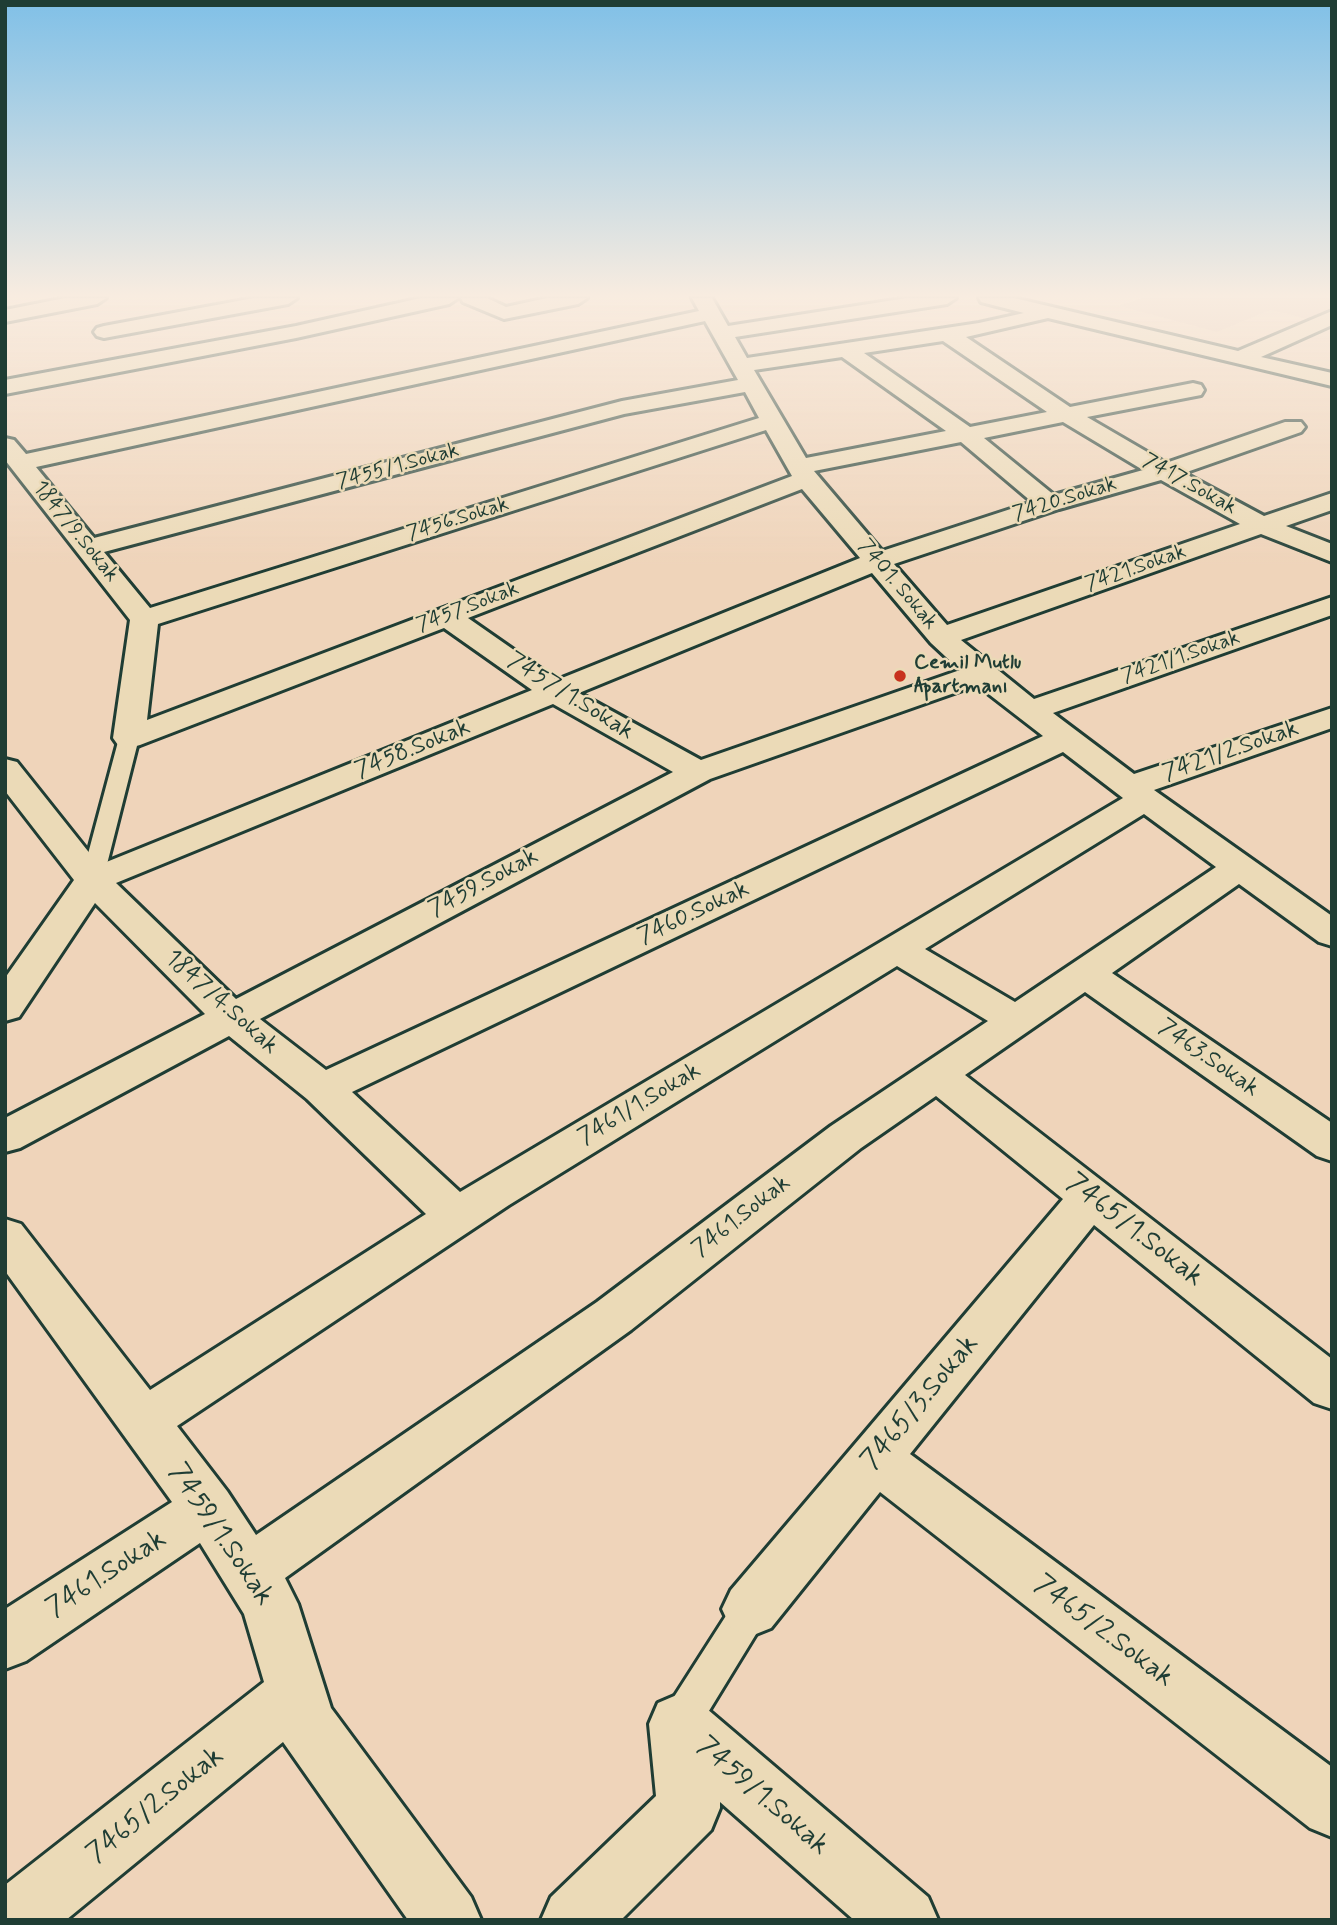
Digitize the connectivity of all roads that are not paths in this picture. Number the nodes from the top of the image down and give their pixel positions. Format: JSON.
{"nodes":[{"id":1,"x":332,"y":388,"type":"edge"},
{"id":2,"x":698,"y":388,"type":"edge"},
{"id":3,"x":753,"y":388,"type":"edge"},
{"id":4,"x":900,"y":388,"type":"edge"},
{"id":5,"x":1026,"y":388,"type":"edge"},
{"id":6,"x":1173,"y":388,"type":"edge"},
{"id":7,"x":1065,"y":414,"type":"junction"},
{"id":8,"x":772,"y":421,"type":"junction"},
{"id":9,"x":1293,"y":427,"type":"dead end"},
{"id":10,"x":965,"y":434,"type":"junction"},
{"id":11,"x":12,"y":454,"type":"edge"},
{"id":12,"x":1164,"y":472,"type":"junction"},
{"id":13,"x":803,"y":473,"type":"junction"},
{"id":14,"x":1332,"y":501,"type":"edge"},
{"id":15,"x":1050,"y":503,"type":"junction"},
{"id":16,"x":1261,"y":526,"type":"junction"},
{"id":17,"x":87,"y":548,"type":"junction"},
{"id":18,"x":1332,"y":554,"type":"edge"},
{"id":19,"x":877,"y":561,"type":"junction"},
{"id":20,"x":1332,"y":606,"type":"edge"},
{"id":21,"x":446,"y":617,"type":"junction"},
{"id":22,"x":144,"y":619,"type":"junction"},
{"id":23,"x":941,"y":637,"type":"junction"},
{"id":24,"x":981,"y":673,"type":"junction"},
{"id":25,"x":556,"y":693,"type":"junction"},
{"id":26,"x":1030,"y":711,"type":"junction"},
{"id":27,"x":1332,"y":717,"type":"edge"},
{"id":28,"x":130,"y":738,"type":"junction"},
{"id":29,"x":1066,"y":738,"type":"junction"},
{"id":30,"x":5,"y":769,"type":"edge"},
{"id":31,"x":698,"y":772,"type":"junction"},
{"id":32,"x":1138,"y":793,"type":"junction"},
{"id":33,"x":1239,"y":868,"type":"junction"},
{"id":34,"x":92,"y":880,"type":"junction"},
{"id":35,"x":1332,"y":934,"type":"edge"},
{"id":36,"x":897,"y":949,"type":"junction"},
{"id":37,"x":1085,"y":972,"type":"junction"},
{"id":38,"x":5,"y":1008,"type":"edge"},
{"id":39,"x":230,"y":1016,"type":"junction"},
{"id":40,"x":1016,"y":1020,"type":"junction"},
{"id":41,"x":937,"y":1075,"type":"junction"},
{"id":42,"x":322,"y":1089,"type":"junction"},
{"id":43,"x":5,"y":1137,"type":"edge"},
{"id":44,"x":1332,"y":1145,"type":"edge"},
{"id":45,"x":1091,"y":1197,"type":"junction"},
{"id":46,"x":458,"y":1217,"type":"junction"},
{"id":47,"x":5,"y":1236,"type":"edge"},
{"id":48,"x":1332,"y":1388,"type":"edge"},
{"id":49,"x":142,"y":1422,"type":"junction"},
{"id":50,"x":874,"y":1458,"type":"junction"},
{"id":51,"x":208,"y":1508,"type":"junction"},
{"id":52,"x":249,"y":1571,"type":"junction"},
{"id":53,"x":751,"y":1609,"type":"joint"},
{"id":54,"x":5,"y":1642,"type":"edge"},
{"id":55,"x":298,"y":1693,"type":"junction"},
{"id":56,"x":679,"y":1724,"type":"junction"},
{"id":57,"x":1332,"y":1806,"type":"edge"},
{"id":58,"x":14,"y":1920,"type":"edge"},
{"id":59,"x":448,"y":1920,"type":"edge"},
{"id":60,"x":574,"y":1920,"type":"edge"},
{"id":61,"x":905,"y":1920,"type":"edge"}],
"edges":[{"from":1,"to":11,"type":"street"},
{"from":2,"to":17,"type":"street","name":"7455/1.Sokak"},
{"from":3,"to":8,"type":"street","name":"7401. Sokak"},
{"from":4,"to":10,"type":"street"},
{"from":5,"to":7,"type":"street","name":"7417.Sokak"},
{"from":6,"to":7,"type":"street","name":"7457.Sokak"},
{"from":7,"to":10,"type":"street","name":"7457.Sokak"},
{"from":7,"to":12,"type":"street","name":"7417.Sokak"},
{"from":8,"to":13,"type":"street","name":"7401. Sokak"},
{"from":8,"to":22,"type":"street","name":"7456.Sokak"},
{"from":9,"to":12,"type":"street","name":"7420.Sokak"},
{"from":10,"to":13,"type":"street","name":"7457.Sokak"},
{"from":10,"to":15,"type":"street"},
{"from":11,"to":17,"type":"street","name":"1847/9.Sokak"},
{"from":12,"to":15,"type":"street","name":"7420.Sokak"},
{"from":12,"to":16,"type":"street","name":"7417.Sokak"},
{"from":13,"to":19,"type":"street","name":"7401. Sokak"},
{"from":13,"to":21,"type":"street","name":"7457.Sokak"},
{"from":14,"to":16,"type":"street","name":"7421.Sokak"},
{"from":15,"to":19,"type":"street","name":"7420.Sokak"},
{"from":16,"to":18,"type":"street","name":"7417.Sokak"},
{"from":16,"to":23,"type":"street","name":"7421.Sokak"},
{"from":17,"to":22,"type":"street","name":"1847/9.Sokak"},
{"from":19,"to":23,"type":"street","name":"7401. Sokak"},
{"from":19,"to":25,"type":"street","name":"7458.Sokak"},
{"from":20,"to":26,"type":"street","name":"7421/1.Sokak"},
{"from":21,"to":25,"type":"street","name":"7457/1.Sokak"},
{"from":21,"to":28,"type":"street","name":"7457.Sokak"},
{"from":22,"to":28,"type":"street"},
{"from":23,"to":24,"type":"street","name":"7401. Sokak"},
{"from":24,"to":26,"type":"street","name":"7401. Sokak"},
{"from":24,"to":31,"type":"street","name":"7459.Sokak"},
{"from":25,"to":31,"type":"street","name":"7457/1.Sokak"},
{"from":25,"to":34,"type":"street","name":"7458.Sokak"},
{"from":26,"to":29,"type":"street","name":"7401. Sokak"},
{"from":27,"to":32,"type":"street","name":"7421/2.Sokak"},
{"from":28,"to":34,"type":"lane"},
{"from":29,"to":32,"type":"street","name":"7401. Sokak"},
{"from":29,"to":42,"type":"street","name":"7460.Sokak"},
{"from":30,"to":34,"type":"street","name":"1847/4.Sokak"},
{"from":31,"to":39,"type":"street","name":"7459.Sokak"},
{"from":32,"to":33,"type":"street","name":"7401. Sokak"},
{"from":32,"to":36,"type":"street","name":"7461/1.Sokak"},
{"from":33,"to":35,"type":"street","name":"7401. Sokak"},
{"from":33,"to":37,"type":"street","name":"7461.Sokak"},
{"from":34,"to":38,"type":"street"},
{"from":34,"to":39,"type":"street","name":"1847/4.Sokak"},
{"from":36,"to":40,"type":"street"},
{"from":36,"to":46,"type":"street","name":"7461/1.Sokak"},
{"from":37,"to":40,"type":"street","name":"7461.Sokak"},
{"from":37,"to":44,"type":"street","name":"7463.Sokak"},
{"from":39,"to":42,"type":"street","name":"1847/4.Sokak"},
{"from":39,"to":43,"type":"street","name":"7459.Sokak"},
{"from":40,"to":41,"type":"street","name":"7461.Sokak"},
{"from":41,"to":45,"type":"street","name":"7465/1.Sokak"},
{"from":41,"to":52,"type":"street","name":"7461.Sokak"},
{"from":42,"to":46,"type":"street","name":"1847/4.Sokak"},
{"from":45,"to":48,"type":"street","name":"7465/1.Sokak"},
{"from":45,"to":50,"type":"street","name":"7465/3.Sokak"},
{"from":46,"to":49,"type":"street","name":"7461/1.Sokak"},
{"from":47,"to":49,"type":"street","name":"7459/1.Sokak"},
{"from":49,"to":51,"type":"street","name":"7459/1.Sokak"},
{"from":50,"to":53,"type":"street","name":"7465/3.Sokak"},
{"from":50,"to":57,"type":"street","name":"7465/2.Sokak"},
{"from":51,"to":52,"type":"street","name":"7459/1.Sokak"},
{"from":51,"to":54,"type":"street","name":"7461.Sokak"},
{"from":52,"to":55,"type":"street","name":"7459/1.Sokak"},
{"from":53,"to":56,"type":"lane"},
{"from":55,"to":58,"type":"street","name":"7465/2.Sokak"},
{"from":55,"to":59,"type":"street","name":"7459/1.Sokak"},
{"from":56,"to":60,"type":"street","name":"7459/1.Sokak"},
{"from":56,"to":61,"type":"street","name":"7459/1.Sokak"}]}
